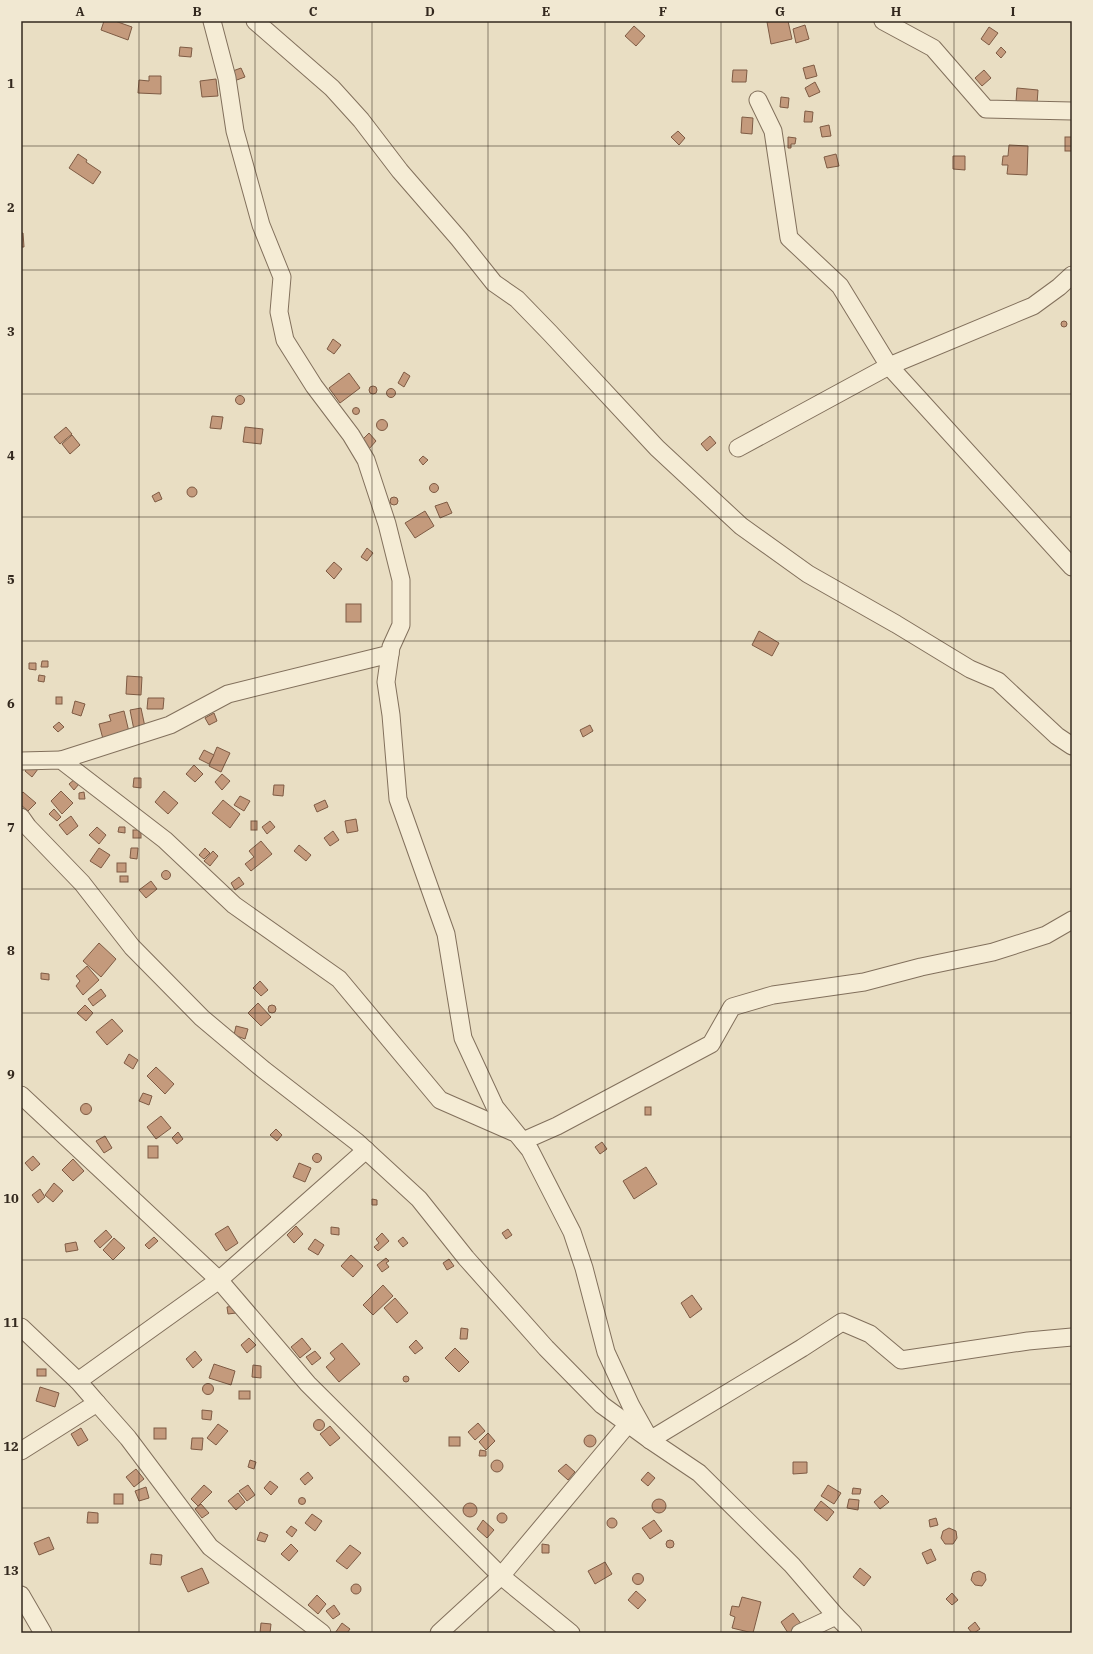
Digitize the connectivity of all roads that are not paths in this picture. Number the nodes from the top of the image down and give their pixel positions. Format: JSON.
{"nodes":[{"id":1,"x":212,"y":21,"type":"edge"},
{"id":2,"x":255,"y":21,"type":"edge"},
{"id":3,"x":883,"y":21,"type":"edge"},
{"id":4,"x":758,"y":100,"type":"dead end"},
{"id":5,"x":1072,"y":111,"type":"edge"},
{"id":6,"x":1072,"y":275,"type":"edge"},
{"id":7,"x":889,"y":366,"type":"junction"},
{"id":8,"x":738,"y":448,"type":"dead end"},
{"id":9,"x":1072,"y":567,"type":"edge"},
{"id":10,"x":390,"y":654,"type":"junction"},
{"id":11,"x":1072,"y":746,"type":"edge"},
{"id":12,"x":61,"y":760,"type":"junction"},
{"id":13,"x":21,"y":761,"type":"edge"},
{"id":14,"x":21,"y":817,"type":"edge"},
{"id":15,"x":1072,"y":920,"type":"edge"},
{"id":16,"x":21,"y":1095,"type":"edge"},
{"id":17,"x":521,"y":1138,"type":"junction"},
{"id":18,"x":366,"y":1150,"type":"junction"},
{"id":19,"x":219,"y":1280,"type":"junction"},
{"id":20,"x":21,"y":1327,"type":"edge"},
{"id":21,"x":1072,"y":1337,"type":"edge"},
{"id":22,"x":78,"y":1381,"type":"junction"},
{"id":23,"x":97,"y":1403,"type":"junction"},
{"id":24,"x":628,"y":1424,"type":"junction"},
{"id":25,"x":650,"y":1440,"type":"junction"},
{"id":26,"x":21,"y":1452,"type":"edge"},
{"id":27,"x":501,"y":1576,"type":"junction"},
{"id":28,"x":21,"y":1595,"type":"edge"},
{"id":29,"x":836,"y":1616,"type":"junction"},
{"id":30,"x":43,"y":1633,"type":"edge"},
{"id":31,"x":322,"y":1633,"type":"edge"},
{"id":32,"x":439,"y":1633,"type":"edge"},
{"id":33,"x":571,"y":1633,"type":"edge"},
{"id":34,"x":800,"y":1633,"type":"edge"},
{"id":35,"x":854,"y":1633,"type":"edge"}],
"edges":[{"from":1,"to":10,"type":"street"},
{"from":2,"to":11,"type":"street"},
{"from":3,"to":5,"type":"street"},
{"from":4,"to":7,"type":"street"},
{"from":6,"to":7,"type":"street"},
{"from":7,"to":8,"type":"street"},
{"from":7,"to":9,"type":"street"},
{"from":10,"to":12,"type":"street"},
{"from":10,"to":17,"type":"street"},
{"from":12,"to":13,"type":"street"},
{"from":12,"to":17,"type":"street"},
{"from":14,"to":18,"type":"street"},
{"from":15,"to":17,"type":"street"},
{"from":16,"to":19,"type":"street"},
{"from":17,"to":25,"type":"street"},
{"from":18,"to":19,"type":"street"},
{"from":18,"to":24,"type":"street"},
{"from":19,"to":22,"type":"street"},
{"from":19,"to":27,"type":"street"},
{"from":20,"to":22,"type":"street"},
{"from":21,"to":25,"type":"street"},
{"from":22,"to":23,"type":"street"},
{"from":23,"to":26,"type":"street"},
{"from":23,"to":31,"type":"street"},
{"from":24,"to":25,"type":"street"},
{"from":24,"to":27,"type":"street"},
{"from":25,"to":29,"type":"street"},
{"from":27,"to":32,"type":"street"},
{"from":27,"to":33,"type":"street"},
{"from":28,"to":30,"type":"street"},
{"from":29,"to":34,"type":"street"},
{"from":29,"to":35,"type":"street"}]}
